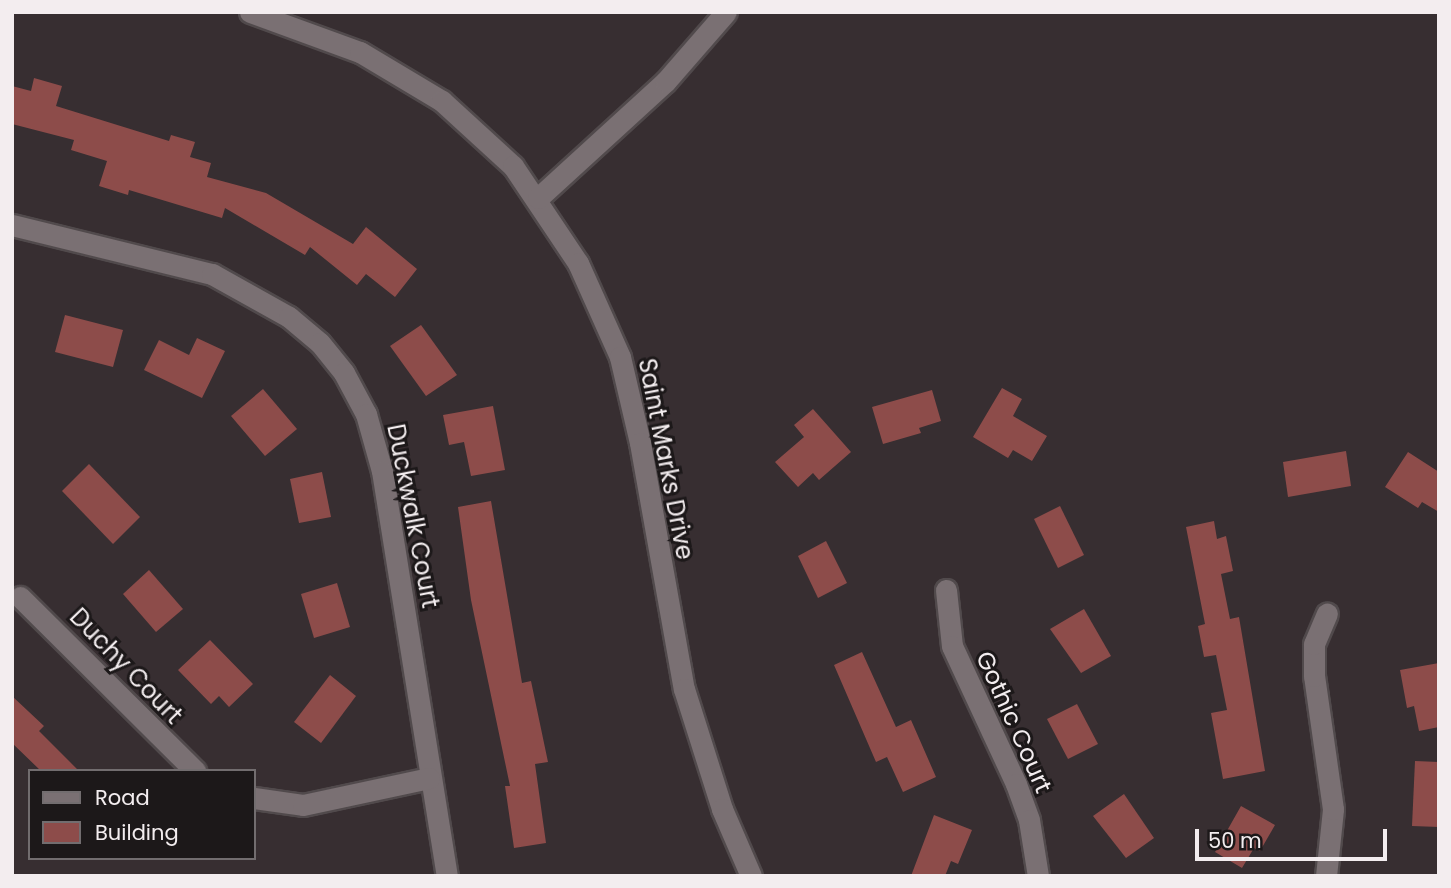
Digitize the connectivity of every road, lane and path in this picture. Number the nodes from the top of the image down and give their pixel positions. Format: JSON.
{"nodes":[{"id":1,"x":250,"y":12,"type":"edge"},
{"id":2,"x":726,"y":12,"type":"edge"},
{"id":3,"x":538,"y":198,"type":"junction"},
{"id":4,"x":12,"y":225,"type":"edge"},
{"id":5,"x":946,"y":590,"type":"dead end"},
{"id":6,"x":20,"y":597,"type":"dead end"},
{"id":7,"x":1326,"y":614,"type":"dead end"},
{"id":8,"x":193,"y":769,"type":"edge"},
{"id":9,"x":429,"y":778,"type":"junction"},
{"id":10,"x":256,"y":798,"type":"edge"},
{"id":11,"x":447,"y":876,"type":"edge"},
{"id":12,"x":751,"y":876,"type":"edge"},
{"id":13,"x":1038,"y":876,"type":"edge"},
{"id":14,"x":1326,"y":876,"type":"edge"}],
"edges":[{"from":1,"to":3,"type":"street","name":"Saint Marks Drive"},
{"from":2,"to":3,"type":"street"},
{"from":3,"to":12,"type":"street","name":"Saint Marks Drive"},
{"from":4,"to":9,"type":"street","name":"Duckwalk Court"},
{"from":5,"to":13,"type":"street","name":"Gothic Court"},
{"from":6,"to":8,"type":"street","name":"Duchy Court"},
{"from":7,"to":14,"type":"street"},
{"from":9,"to":10,"type":"street"},
{"from":9,"to":11,"type":"street","name":"Duckwalk Court"}]}
